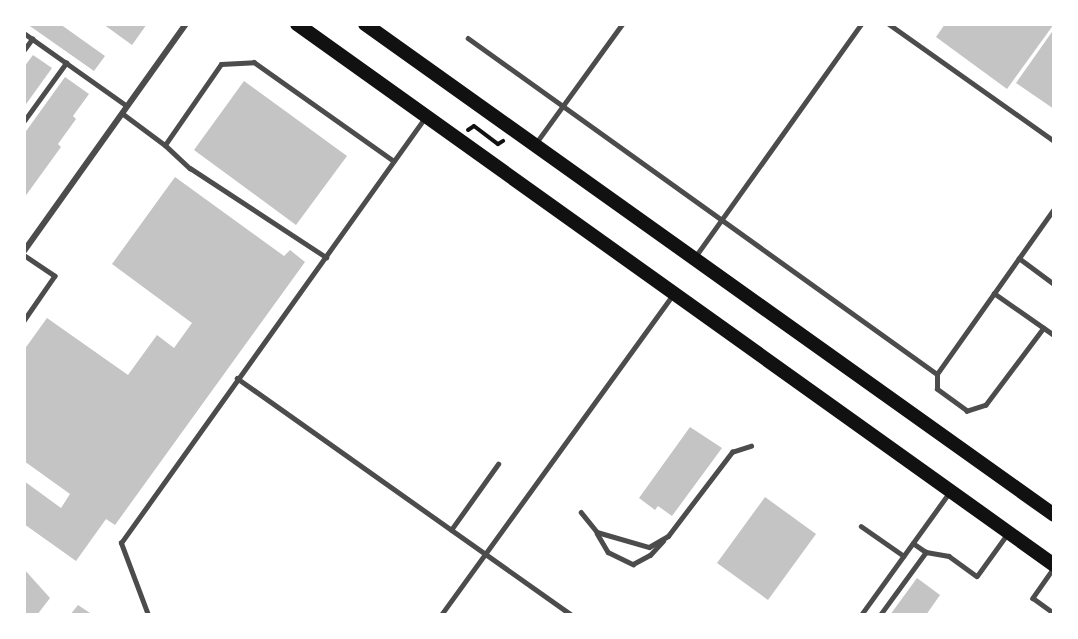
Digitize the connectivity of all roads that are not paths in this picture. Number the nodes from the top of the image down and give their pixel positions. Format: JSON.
{"nodes":[{"id":1,"x":186,"y":24,"type":"edge"},
{"id":2,"x":297,"y":24,"type":"edge"},
{"id":3,"x":365,"y":24,"type":"edge"},
{"id":4,"x":622,"y":24,"type":"edge"},
{"id":5,"x":861,"y":24,"type":"edge"},
{"id":6,"x":889,"y":24,"type":"edge"},
{"id":7,"x":898,"y":27,"type":"edge"},
{"id":8,"x":24,"y":33,"type":"edge"},
{"id":9,"x":468,"y":38,"type":"dead end"},
{"id":10,"x":32,"y":39,"type":"junction"},
{"id":11,"x":24,"y":50,"type":"edge"},
{"id":12,"x":66,"y":63,"type":"junction"},
{"id":13,"x":127,"y":106,"type":"junction"},
{"id":14,"x":563,"y":106,"type":"junction"},
{"id":15,"x":122,"y":113,"type":"junction"},
{"id":16,"x":426,"y":116,"type":"junction"},
{"id":17,"x":24,"y":121,"type":"edge"},
{"id":18,"x":1054,"y":141,"type":"edge"},
{"id":19,"x":165,"y":145,"type":"junction"},
{"id":20,"x":535,"y":145,"type":"junction"},
{"id":21,"x":394,"y":161,"type":"junction"},
{"id":22,"x":1054,"y":209,"type":"edge"},
{"id":23,"x":721,"y":219,"type":"junction"},
{"id":24,"x":24,"y":253,"type":"edge"},
{"id":25,"x":326,"y":256,"type":"junction"},
{"id":26,"x":1019,"y":258,"type":"junction"},
{"id":27,"x":693,"y":259,"type":"junction"},
{"id":28,"x":1054,"y":284,"type":"edge"},
{"id":29,"x":994,"y":293,"type":"junction"},
{"id":30,"x":673,"y":294,"type":"junction"},
{"id":31,"x":24,"y":321,"type":"edge"},
{"id":32,"x":1044,"y":328,"type":"junction"},
{"id":33,"x":1054,"y":335,"type":"edge"},
{"id":34,"x":937,"y":374,"type":"junction"},
{"id":35,"x":237,"y":378,"type":"junction"},
{"id":36,"x":751,"y":446,"type":"dead end"},
{"id":37,"x":498,"y":464,"type":"dead end"},
{"id":38,"x":950,"y":491,"type":"junction"},
{"id":39,"x":581,"y":512,"type":"dead end"},
{"id":40,"x":1054,"y":515,"type":"edge"},
{"id":41,"x":861,"y":526,"type":"dead end"},
{"id":42,"x":451,"y":530,"type":"junction"},
{"id":43,"x":596,"y":531,"type":"junction"},
{"id":44,"x":1008,"y":533,"type":"junction"},
{"id":45,"x":668,"y":536,"type":"junction"},
{"id":46,"x":913,"y":543,"type":"junction"},
{"id":47,"x":926,"y":552,"type":"junction"},
{"id":48,"x":485,"y":554,"type":"junction"},
{"id":49,"x":904,"y":556,"type":"junction"},
{"id":50,"x":1054,"y":566,"type":"edge"},
{"id":51,"x":1054,"y":613,"type":"edge"},
{"id":52,"x":148,"y":615,"type":"edge"},
{"id":53,"x":441,"y":615,"type":"edge"},
{"id":54,"x":572,"y":615,"type":"edge"},
{"id":55,"x":862,"y":615,"type":"edge"},
{"id":56,"x":880,"y":615,"type":"edge"}],
"edges":[{"from":1,"to":13,"type":"street"},
{"from":2,"to":16,"type":"main road"},
{"from":3,"to":20,"type":"main road"},
{"from":4,"to":14,"type":"lane"},
{"from":5,"to":23,"type":"lane"},
{"from":6,"to":7,"type":"lane"},
{"from":7,"to":18,"type":"lane"},
{"from":8,"to":10,"type":"lane"},
{"from":9,"to":14,"type":"lane"},
{"from":10,"to":11,"type":"lane"},
{"from":10,"to":12,"type":"lane"},
{"from":12,"to":13,"type":"lane"},
{"from":12,"to":17,"type":"lane"},
{"from":13,"to":15,"type":"street"},
{"from":14,"to":20,"type":"lane"},
{"from":14,"to":23,"type":"lane"},
{"from":15,"to":19,"type":"lane"},
{"from":15,"to":24,"type":"street"},
{"from":16,"to":21,"type":"lane"},
{"from":16,"to":30,"type":"main road"},
{"from":19,"to":21,"type":"lane"},
{"from":19,"to":25,"type":"lane"},
{"from":20,"to":27,"type":"main road"},
{"from":21,"to":25,"type":"lane"},
{"from":22,"to":26,"type":"lane"},
{"from":23,"to":27,"type":"lane"},
{"from":23,"to":34,"type":"lane"},
{"from":24,"to":31,"type":"lane"},
{"from":25,"to":35,"type":"lane"},
{"from":26,"to":28,"type":"lane"},
{"from":26,"to":29,"type":"lane"},
{"from":27,"to":40,"type":"main road"},
{"from":29,"to":32,"type":"lane"},
{"from":29,"to":34,"type":"lane"},
{"from":30,"to":38,"type":"main road"},
{"from":30,"to":48,"type":"lane"},
{"from":32,"to":33,"type":"lane"},
{"from":32,"to":34,"type":"lane"},
{"from":35,"to":42,"type":"lane"},
{"from":35,"to":52,"type":"lane"},
{"from":36,"to":45,"type":"lane"},
{"from":37,"to":42,"type":"lane"},
{"from":38,"to":44,"type":"main road"},
{"from":38,"to":46,"type":"lane"},
{"from":39,"to":43,"type":"lane"},
{"from":41,"to":49,"type":"lane"},
{"from":42,"to":48,"type":"lane"},
{"from":43,"to":45,"type":"lane"},
{"from":43,"to":45,"type":"lane"},
{"from":44,"to":47,"type":"lane"},
{"from":44,"to":50,"type":"main road"},
{"from":46,"to":47,"type":"lane"},
{"from":46,"to":49,"type":"lane"},
{"from":47,"to":56,"type":"lane"},
{"from":48,"to":53,"type":"lane"},
{"from":48,"to":54,"type":"lane"},
{"from":49,"to":55,"type":"lane"},
{"from":50,"to":51,"type":"lane"}]}
